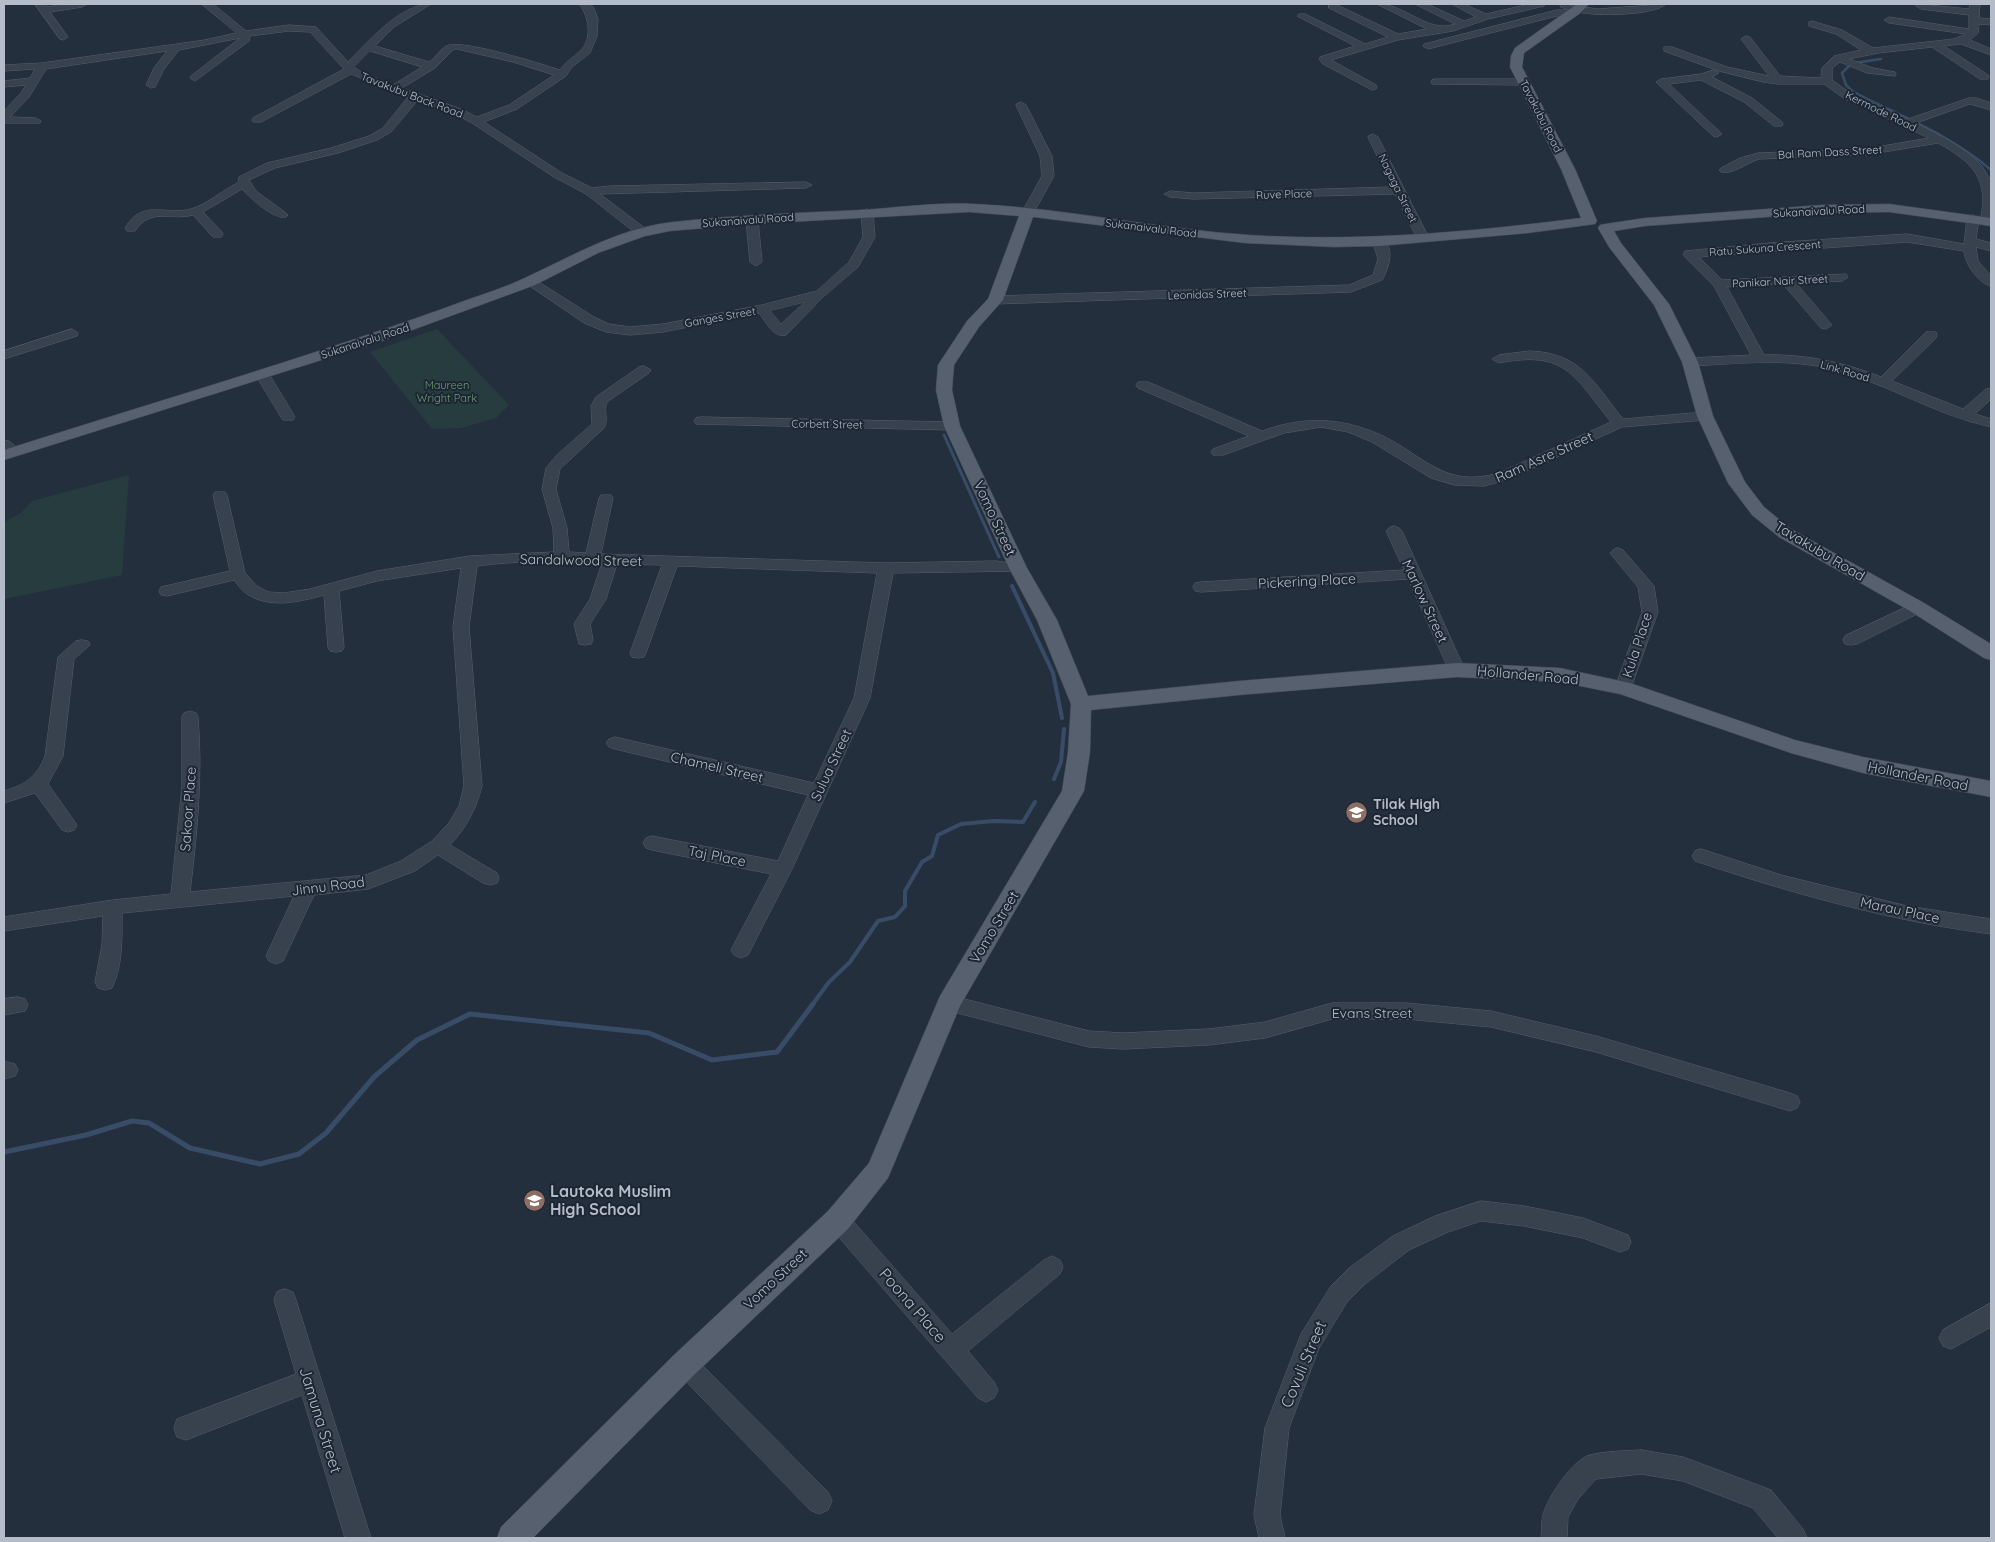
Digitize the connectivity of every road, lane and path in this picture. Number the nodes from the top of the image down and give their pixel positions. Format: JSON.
{"nodes":[{"id":1,"x":82,"y":4,"type":"edge"},
{"id":2,"x":207,"y":4,"type":"edge"},
{"id":3,"x":426,"y":4,"type":"edge"},
{"id":4,"x":584,"y":4,"type":"edge"},
{"id":5,"x":1382,"y":4,"type":"edge"},
{"id":6,"x":1420,"y":4,"type":"edge"},
{"id":7,"x":1457,"y":4,"type":"edge"},
{"id":8,"x":1481,"y":4,"type":"edge"},
{"id":9,"x":1541,"y":4,"type":"edge"},
{"id":10,"x":1561,"y":4,"type":"edge"},
{"id":11,"x":1661,"y":4,"type":"edge"},
{"id":12,"x":1332,"y":6,"type":"dead end"},
{"id":13,"x":1921,"y":6,"type":"dead end"},
{"id":14,"x":41,"y":7,"type":"edge"},
{"id":15,"x":1578,"y":9,"type":"edge"},
{"id":16,"x":1502,"y":13,"type":"junction"},
{"id":17,"x":1302,"y":16,"type":"dead end"},
{"id":18,"x":1485,"y":17,"type":"junction"},
{"id":19,"x":1974,"y":17,"type":"edge"},
{"id":20,"x":1889,"y":20,"type":"dead end"},
{"id":21,"x":1991,"y":22,"type":"edge"},
{"id":22,"x":1463,"y":24,"type":"junction"},
{"id":23,"x":1812,"y":24,"type":"dead end"},
{"id":24,"x":1438,"y":31,"type":"junction"},
{"id":25,"x":244,"y":34,"type":"junction"},
{"id":26,"x":1397,"y":37,"type":"junction"},
{"id":27,"x":63,"y":38,"type":"dead end"},
{"id":28,"x":1746,"y":38,"type":"dead end"},
{"id":29,"x":1962,"y":40,"type":"junction"},
{"id":30,"x":1935,"y":44,"type":"junction"},
{"id":31,"x":1364,"y":46,"type":"junction"},
{"id":32,"x":1428,"y":46,"type":"dead end"},
{"id":33,"x":176,"y":47,"type":"junction"},
{"id":34,"x":368,"y":48,"type":"junction"},
{"id":35,"x":1668,"y":49,"type":"dead end"},
{"id":36,"x":1872,"y":52,"type":"junction"},
{"id":37,"x":1991,"y":52,"type":"edge"},
{"id":38,"x":1838,"y":58,"type":"junction"},
{"id":39,"x":42,"y":66,"type":"junction"},
{"id":40,"x":431,"y":66,"type":"junction"},
{"id":41,"x":4,"y":68,"type":"edge"},
{"id":42,"x":350,"y":68,"type":"junction"},
{"id":43,"x":1724,"y":69,"type":"junction"},
{"id":44,"x":562,"y":74,"type":"junction"},
{"id":45,"x":1891,"y":74,"type":"dead end"},
{"id":46,"x":1703,"y":77,"type":"junction"},
{"id":47,"x":1984,"y":77,"type":"dead end"},
{"id":48,"x":195,"y":78,"type":"dead end"},
{"id":49,"x":1778,"y":80,"type":"junction"},
{"id":50,"x":33,"y":81,"type":"junction"},
{"id":51,"x":1827,"y":81,"type":"junction"},
{"id":52,"x":1436,"y":82,"type":"dead end"},
{"id":53,"x":1522,"y":82,"type":"junction"},
{"id":54,"x":4,"y":84,"type":"edge"},
{"id":55,"x":151,"y":85,"type":"dead end"},
{"id":56,"x":1372,"y":87,"type":"dead end"},
{"id":57,"x":394,"y":89,"type":"junction"},
{"id":58,"x":415,"y":96,"type":"junction"},
{"id":59,"x":1021,"y":106,"type":"dead end"},
{"id":60,"x":1991,"y":106,"type":"edge"},
{"id":61,"x":4,"y":118,"type":"edge"},
{"id":62,"x":258,"y":120,"type":"dead end"},
{"id":63,"x":36,"y":121,"type":"dead end"},
{"id":64,"x":476,"y":121,"type":"junction"},
{"id":65,"x":1913,"y":121,"type":"junction"},
{"id":66,"x":1778,"y":124,"type":"dead end"},
{"id":67,"x":1717,"y":134,"type":"dead end"},
{"id":68,"x":1373,"y":137,"type":"dead end"},
{"id":69,"x":1937,"y":140,"type":"junction"},
{"id":70,"x":1725,"y":170,"type":"dead end"},
{"id":71,"x":243,"y":185,"type":"junction"},
{"id":72,"x":806,"y":185,"type":"dead end"},
{"id":73,"x":1398,"y":190,"type":"junction"},
{"id":74,"x":590,"y":192,"type":"junction"},
{"id":75,"x":1170,"y":194,"type":"dead end"},
{"id":76,"x":196,"y":211,"type":"junction"},
{"id":77,"x":867,"y":212,"type":"junction"},
{"id":78,"x":1028,"y":212,"type":"junction"},
{"id":79,"x":282,"y":215,"type":"dead end"},
{"id":80,"x":752,"y":220,"type":"junction"},
{"id":81,"x":1984,"y":221,"type":"edge"},
{"id":82,"x":1598,"y":225,"type":"junction"},
{"id":83,"x":131,"y":228,"type":"dead end"},
{"id":84,"x":642,"y":232,"type":"junction"},
{"id":85,"x":217,"y":234,"type":"dead end"},
{"id":86,"x":1423,"y":238,"type":"junction"},
{"id":87,"x":1379,"y":242,"type":"junction"},
{"id":88,"x":1969,"y":244,"type":"junction"},
{"id":89,"x":1991,"y":247,"type":"edge"},
{"id":90,"x":756,"y":262,"type":"dead end"},
{"id":91,"x":1972,"y":265,"type":"junction"},
{"id":92,"x":1991,"y":270,"type":"edge"},
{"id":93,"x":1842,"y":277,"type":"dead end"},
{"id":94,"x":1786,"y":280,"type":"junction"},
{"id":95,"x":530,"y":282,"type":"junction"},
{"id":96,"x":1991,"y":282,"type":"edge"},
{"id":97,"x":1719,"y":284,"type":"junction"},
{"id":98,"x":822,"y":294,"type":"junction"},
{"id":99,"x":995,"y":300,"type":"junction"},
{"id":100,"x":762,"y":309,"type":"junction"},
{"id":101,"x":1826,"y":325,"type":"dead end"},
{"id":102,"x":72,"y":333,"type":"dead end"},
{"id":103,"x":1931,"y":335,"type":"dead end"},
{"id":104,"x":4,"y":355,"type":"edge"},
{"id":105,"x":1499,"y":359,"type":"dead end"},
{"id":106,"x":1760,"y":359,"type":"junction"},
{"id":107,"x":1690,"y":362,"type":"junction"},
{"id":108,"x":644,"y":370,"type":"dead end"},
{"id":109,"x":262,"y":374,"type":"junction"},
{"id":110,"x":1883,"y":382,"type":"junction"},
{"id":111,"x":1143,"y":385,"type":"dead end"},
{"id":112,"x":1991,"y":392,"type":"edge"},
{"id":113,"x":1966,"y":414,"type":"junction"},
{"id":114,"x":1705,"y":416,"type":"junction"},
{"id":115,"x":288,"y":417,"type":"dead end"},
{"id":116,"x":701,"y":421,"type":"dead end"},
{"id":117,"x":1619,"y":422,"type":"junction"},
{"id":118,"x":1991,"y":423,"type":"edge"},
{"id":119,"x":952,"y":426,"type":"junction"},
{"id":120,"x":1262,"y":436,"type":"junction"},
{"id":121,"x":7,"y":450,"type":"edge"},
{"id":122,"x":1218,"y":452,"type":"dead end"},
{"id":123,"x":220,"y":495,"type":"dead end"},
{"id":124,"x":606,"y":498,"type":"dead end"},
{"id":125,"x":1394,"y":531,"type":"dead end"},
{"id":126,"x":1618,"y":553,"type":"dead end"},
{"id":127,"x":562,"y":557,"type":"junction"},
{"id":128,"x":592,"y":558,"type":"junction"},
{"id":129,"x":611,"y":559,"type":"junction"},
{"id":130,"x":671,"y":560,"type":"junction"},
{"id":131,"x":470,"y":561,"type":"junction"},
{"id":132,"x":886,"y":568,"type":"junction"},
{"id":133,"x":1018,"y":568,"type":"junction"},
{"id":134,"x":238,"y":574,"type":"junction"},
{"id":135,"x":1412,"y":574,"type":"junction"},
{"id":136,"x":331,"y":587,"type":"junction"},
{"id":137,"x":1201,"y":587,"type":"dead end"},
{"id":138,"x":167,"y":591,"type":"dead end"},
{"id":139,"x":1917,"y":607,"type":"junction"},
{"id":140,"x":585,"y":640,"type":"dead end"},
{"id":141,"x":1851,"y":640,"type":"dead end"},
{"id":142,"x":82,"y":645,"type":"dead end"},
{"id":143,"x":336,"y":647,"type":"dead end"},
{"id":144,"x":638,"y":653,"type":"dead end"},
{"id":145,"x":1991,"y":653,"type":"edge"},
{"id":146,"x":1457,"y":670,"type":"junction"},
{"id":147,"x":1623,"y":688,"type":"junction"},
{"id":148,"x":1081,"y":704,"type":"junction"},
{"id":149,"x":190,"y":717,"type":"dead end"},
{"id":150,"x":615,"y":744,"type":"dead end"},
{"id":151,"x":38,"y":784,"type":"junction"},
{"id":152,"x":1991,"y":789,"type":"edge"},
{"id":153,"x":819,"y":791,"type":"junction"},
{"id":154,"x":4,"y":797,"type":"edge"},
{"id":155,"x":68,"y":824,"type":"dead end"},
{"id":156,"x":652,"y":843,"type":"dead end"},
{"id":157,"x":438,"y":846,"type":"junction"},
{"id":158,"x":1701,"y":856,"type":"dead end"},
{"id":159,"x":783,"y":869,"type":"junction"},
{"id":160,"x":490,"y":878,"type":"dead end"},
{"id":161,"x":307,"y":889,"type":"junction"},
{"id":162,"x":179,"y":902,"type":"junction"},
{"id":163,"x":113,"y":907,"type":"junction"},
{"id":164,"x":4,"y":924,"type":"edge"},
{"id":165,"x":1991,"y":927,"type":"edge"},
{"id":166,"x":742,"y":950,"type":"dead end"},
{"id":167,"x":276,"y":956,"type":"dead end"},
{"id":168,"x":105,"y":982,"type":"dead end"},
{"id":169,"x":949,"y":1003,"type":"junction"},
{"id":170,"x":1790,"y":1102,"type":"dead end"},
{"id":171,"x":838,"y":1220,"type":"junction"},
{"id":172,"x":1620,"y":1242,"type":"dead end"},
{"id":173,"x":1052,"y":1267,"type":"dead end"},
{"id":174,"x":285,"y":1300,"type":"dead end"},
{"id":175,"x":1991,"y":1314,"type":"edge"},
{"id":176,"x":1951,"y":1338,"type":"dead end"},
{"id":177,"x":951,"y":1350,"type":"junction"},
{"id":178,"x":685,"y":1364,"type":"junction"},
{"id":179,"x":308,"y":1381,"type":"junction"},
{"id":180,"x":986,"y":1390,"type":"dead end"},
{"id":181,"x":186,"y":1428,"type":"dead end"},
{"id":182,"x":819,"y":1502,"type":"dead end"},
{"id":183,"x":358,"y":1538,"type":"edge"},
{"id":184,"x":512,"y":1538,"type":"edge"},
{"id":185,"x":1272,"y":1538,"type":"edge"},
{"id":186,"x":1554,"y":1538,"type":"edge"},
{"id":187,"x":1794,"y":1538,"type":"edge"}],
"edges":[{"from":1,"to":14,"type":"street"},
{"from":2,"to":25,"type":"street"},
{"from":3,"to":34,"type":"street"},
{"from":4,"to":44,"type":"street"},
{"from":5,"to":24,"type":"street"},
{"from":6,"to":22,"type":"street"},
{"from":7,"to":18,"type":"street"},
{"from":8,"to":16,"type":"street"},
{"from":9,"to":16,"type":"street"},
{"from":10,"to":15,"type":"street"},
{"from":11,"to":15,"type":"street"},
{"from":12,"to":26,"type":"street"},
{"from":13,"to":19,"type":"street"},
{"from":14,"to":27,"type":"street"},
{"from":15,"to":32,"type":"street"},
{"from":15,"to":53,"type":"main road","name":"Tavakubu Road"},
{"from":16,"to":18,"type":"street"},
{"from":17,"to":31,"type":"street"},
{"from":18,"to":22,"type":"street"},
{"from":19,"to":20,"type":"street"},
{"from":19,"to":21,"type":"street"},
{"from":19,"to":29,"type":"street"},
{"from":22,"to":24,"type":"street"},
{"from":23,"to":36,"type":"street"},
{"from":24,"to":26,"type":"street"},
{"from":25,"to":33,"type":"street"},
{"from":25,"to":42,"type":"street","name":"Tavakubu Back Road"},
{"from":25,"to":48,"type":"street"},
{"from":26,"to":31,"type":"street"},
{"from":28,"to":49,"type":"street"},
{"from":29,"to":30,"type":"street"},
{"from":29,"to":37,"type":"street"},
{"from":30,"to":36,"type":"street"},
{"from":30,"to":47,"type":"street"},
{"from":31,"to":56,"type":"street"},
{"from":33,"to":39,"type":"street"},
{"from":33,"to":55,"type":"street"},
{"from":34,"to":40,"type":"street"},
{"from":34,"to":42,"type":"street"},
{"from":35,"to":43,"type":"street"},
{"from":36,"to":38,"type":"street"},
{"from":38,"to":45,"type":"street"},
{"from":38,"to":51,"type":"street"},
{"from":39,"to":41,"type":"street"},
{"from":39,"to":50,"type":"street"},
{"from":40,"to":44,"type":"street"},
{"from":40,"to":57,"type":"street"},
{"from":42,"to":57,"type":"street","name":"Tavakubu Back Road"},
{"from":42,"to":62,"type":"street"},
{"from":43,"to":46,"type":"street"},
{"from":43,"to":49,"type":"street"},
{"from":44,"to":64,"type":"street"},
{"from":46,"to":66,"type":"street"},
{"from":46,"to":67,"type":"street"},
{"from":49,"to":51,"type":"street"},
{"from":50,"to":54,"type":"street"},
{"from":50,"to":61,"type":"street"},
{"from":51,"to":65,"type":"street","name":"Kermode Road"},
{"from":52,"to":53,"type":"street"},
{"from":53,"to":82,"type":"main road","name":"Tavakubu Road"},
{"from":57,"to":58,"type":"street","name":"Tavakubu Back Road"},
{"from":58,"to":64,"type":"street","name":"Tavakubu Back Road"},
{"from":58,"to":71,"type":"street"},
{"from":59,"to":78,"type":"street"},
{"from":60,"to":65,"type":"street"},
{"from":61,"to":63,"type":"street"},
{"from":64,"to":74,"type":"street","name":"Tavakubu Back Road"},
{"from":65,"to":69,"type":"street","name":"Kermode Road"},
{"from":68,"to":73,"type":"street","name":"Nagaga Street"},
{"from":69,"to":70,"type":"street","name":"Bal Ram Dass Street"},
{"from":69,"to":81,"type":"street","name":"Kermode Road"},
{"from":71,"to":76,"type":"street"},
{"from":71,"to":79,"type":"street"},
{"from":72,"to":74,"type":"street"},
{"from":73,"to":75,"type":"street","name":"Ruve Place"},
{"from":73,"to":86,"type":"street","name":"Nagaga Street"},
{"from":74,"to":84,"type":"street","name":"Tavakubu Back Road"},
{"from":76,"to":83,"type":"street"},
{"from":76,"to":85,"type":"street"},
{"from":77,"to":78,"type":"main road","name":"Sukanaivalu Road"},
{"from":77,"to":80,"type":"main road","name":"Sukanaivalu Road"},
{"from":77,"to":98,"type":"street","name":"Ganges Street"},
{"from":78,"to":87,"type":"main road","name":"Sukanaivalu Road"},
{"from":78,"to":99,"type":"main road","name":"Vomo Street"},
{"from":80,"to":84,"type":"main road","name":"Sukanaivalu Road"},
{"from":80,"to":90,"type":"street"},
{"from":81,"to":82,"type":"main road","name":"Sukanaivalu Road"},
{"from":81,"to":88,"type":"street","name":"Kermode Road"},
{"from":82,"to":86,"type":"main road","name":"Sukanaivalu Road"},
{"from":82,"to":107,"type":"main road","name":"Tavakubu Road"},
{"from":84,"to":95,"type":"main road","name":"Sukanaivalu Road"},
{"from":86,"to":87,"type":"main road","name":"Sukanaivalu Road"},
{"from":87,"to":99,"type":"street","name":"Leonidas Street"},
{"from":88,"to":89,"type":"street"},
{"from":88,"to":91,"type":"street"},
{"from":88,"to":97,"type":"street","name":"Ratu Sukuna Crescent"},
{"from":91,"to":92,"type":"street"},
{"from":91,"to":96,"type":"street"},
{"from":93,"to":94,"type":"street","name":"Panikar Nair Street"},
{"from":94,"to":97,"type":"street","name":"Panikar Nair Street"},
{"from":94,"to":101,"type":"street"},
{"from":95,"to":100,"type":"street","name":"Ganges Street"},
{"from":95,"to":109,"type":"main road","name":"Sukanaivalu Road"},
{"from":97,"to":106,"type":"street","name":"Ratu Sukuna Crescent"},
{"from":98,"to":100,"type":"street","name":"Ganges Street"},
{"from":98,"to":100,"type":"street"},
{"from":99,"to":119,"type":"main road","name":"Vomo Street"},
{"from":102,"to":104,"type":"street"},
{"from":103,"to":110,"type":"street"},
{"from":105,"to":117,"type":"street"},
{"from":106,"to":107,"type":"street","name":"Link Road"},
{"from":106,"to":110,"type":"street","name":"Link Road"},
{"from":107,"to":114,"type":"main road","name":"Tavakubu Road"},
{"from":108,"to":127,"type":"street"},
{"from":109,"to":115,"type":"street"},
{"from":109,"to":121,"type":"main road","name":"Sukanaivalu Road"},
{"from":110,"to":113,"type":"street","name":"Link Road"},
{"from":111,"to":120,"type":"street"},
{"from":112,"to":113,"type":"street"},
{"from":113,"to":118,"type":"street","name":"Link Road"},
{"from":114,"to":117,"type":"street","name":"Ram Asre Street"},
{"from":114,"to":139,"type":"main road","name":"Tavakubu Road"},
{"from":116,"to":119,"type":"street","name":"Corbett Street"},
{"from":117,"to":120,"type":"street","name":"Ram Asre Street"},
{"from":119,"to":133,"type":"main road","name":"Vomo Street"},
{"from":120,"to":122,"type":"street","name":"Ram Asre Street"},
{"from":123,"to":134,"type":"street"},
{"from":124,"to":128,"type":"street"},
{"from":125,"to":135,"type":"street","name":"Marlow Street"},
{"from":126,"to":147,"type":"street","name":"Kula Place"},
{"from":127,"to":128,"type":"street","name":"Sandalwood Street"},
{"from":127,"to":131,"type":"street","name":"Sandalwood Street"},
{"from":128,"to":129,"type":"street","name":"Sandalwood Street"},
{"from":129,"to":130,"type":"street","name":"Sandalwood Street"},
{"from":129,"to":140,"type":"street"},
{"from":130,"to":132,"type":"street","name":"Sandalwood Street"},
{"from":130,"to":144,"type":"street"},
{"from":131,"to":136,"type":"street","name":"Sandalwood Street"},
{"from":131,"to":157,"type":"street","name":"Jinnu Road"},
{"from":132,"to":133,"type":"street","name":"Sandalwood Street"},
{"from":132,"to":153,"type":"street","name":"Sulua Street"},
{"from":133,"to":148,"type":"main road","name":"Vomo Street"},
{"from":134,"to":136,"type":"street","name":"Sandalwood Street"},
{"from":134,"to":138,"type":"street"},
{"from":135,"to":137,"type":"street","name":"Pickering Place"},
{"from":135,"to":146,"type":"street","name":"Marlow Street"},
{"from":136,"to":143,"type":"street"},
{"from":139,"to":141,"type":"street"},
{"from":139,"to":145,"type":"main road","name":"Tavakubu Road"},
{"from":142,"to":151,"type":"street"},
{"from":146,"to":147,"type":"main road","name":"Hollander Road"},
{"from":146,"to":148,"type":"main road","name":"Hollander Road"},
{"from":147,"to":152,"type":"main road","name":"Hollander Road"},
{"from":148,"to":169,"type":"main road","name":"Vomo Street"},
{"from":149,"to":162,"type":"street","name":"Sakoor Place"},
{"from":150,"to":153,"type":"street","name":"Chameli Street"},
{"from":151,"to":154,"type":"street"},
{"from":151,"to":155,"type":"street"},
{"from":153,"to":159,"type":"street","name":"Sulua Street"},
{"from":156,"to":159,"type":"street","name":"Taj Place"},
{"from":157,"to":160,"type":"street"},
{"from":157,"to":161,"type":"street","name":"Jinnu Road"},
{"from":158,"to":165,"type":"street","name":"Marau Place"},
{"from":159,"to":166,"type":"street","name":"Sulua Street"},
{"from":161,"to":162,"type":"street","name":"Jinnu Road"},
{"from":161,"to":167,"type":"street"},
{"from":162,"to":163,"type":"street","name":"Jinnu Road"},
{"from":163,"to":164,"type":"street","name":"Jinnu Road"},
{"from":163,"to":168,"type":"street"},
{"from":169,"to":170,"type":"street","name":"Evans Street"},
{"from":169,"to":171,"type":"main road","name":"Vomo Street"},
{"from":171,"to":177,"type":"street","name":"Poona Place"},
{"from":171,"to":178,"type":"main road","name":"Vomo Street"},
{"from":172,"to":185,"type":"street","name":"Covuli Street"},
{"from":173,"to":177,"type":"street"},
{"from":174,"to":179,"type":"street","name":"Jamuna Street"},
{"from":175,"to":176,"type":"street"},
{"from":177,"to":180,"type":"street","name":"Poona Place"},
{"from":178,"to":182,"type":"street"},
{"from":178,"to":184,"type":"main road","name":"Vomo Street"},
{"from":179,"to":181,"type":"street"},
{"from":179,"to":183,"type":"street","name":"Jamuna Street"},
{"from":186,"to":187,"type":"street"}]}
